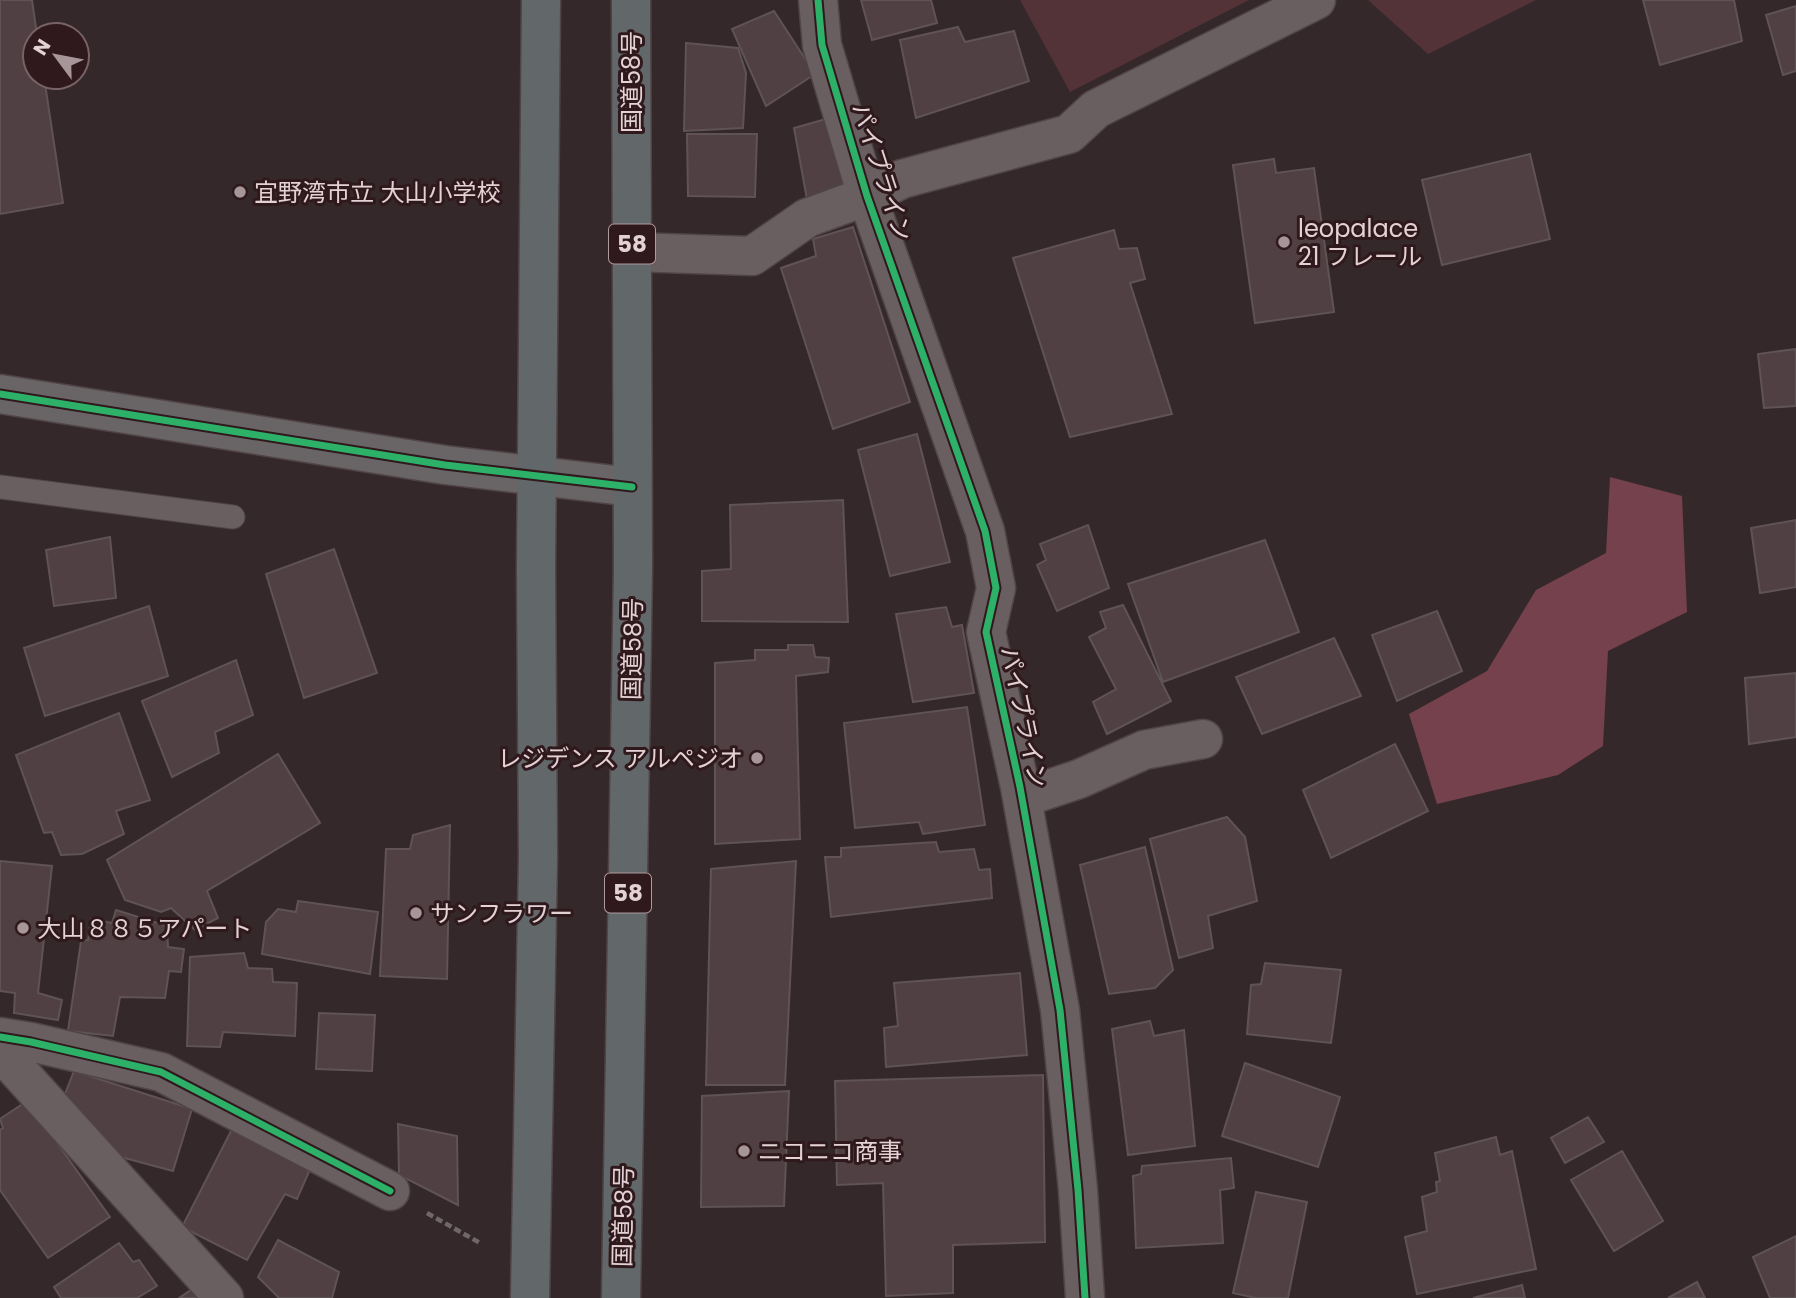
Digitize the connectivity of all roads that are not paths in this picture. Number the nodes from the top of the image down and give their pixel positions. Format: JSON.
{"nodes":[{"id":1,"x":541,"y":0,"type":"edge"},
{"id":2,"x":631,"y":0,"type":"edge"},
{"id":3,"x":818,"y":0,"type":"edge"},
{"id":4,"x":1316,"y":0,"type":"edge"},
{"id":5,"x":867,"y":196,"type":"junction"},
{"id":6,"x":632,"y":252,"type":"junction"},
{"id":7,"x":0,"y":394,"type":"edge"},
{"id":8,"x":537,"y":477,"type":"junction"},
{"id":9,"x":0,"y":487,"type":"edge"},
{"id":10,"x":632,"y":487,"type":"junction"},
{"id":11,"x":233,"y":517,"type":"dead end"},
{"id":12,"x":1203,"y":739,"type":"dead end"},
{"id":13,"x":1022,"y":799,"type":"junction"},
{"id":14,"x":0,"y":1037,"type":"edge"},
{"id":15,"x":0,"y":1051,"type":"edge"},
{"id":16,"x":390,"y":1191,"type":"road end"},
{"id":17,"x":224,"y":1298,"type":"edge"},
{"id":18,"x":530,"y":1298,"type":"edge"},
{"id":19,"x":621,"y":1298,"type":"edge"},
{"id":20,"x":1085,"y":1298,"type":"edge"}],
"edges":[{"from":1,"to":8,"type":"highway"},
{"from":2,"to":6,"type":"highway","name":"国道58号","number":"58"},
{"from":3,"to":5,"type":"street","name":"パイプライン"},
{"from":4,"to":5,"type":"street"},
{"from":5,"to":6,"type":"street"},
{"from":5,"to":13,"type":"street","name":"パイプライン"},
{"from":6,"to":10,"type":"highway","name":"国道58号","number":"58"},
{"from":7,"to":8,"type":"street"},
{"from":8,"to":10,"type":"street"},
{"from":8,"to":18,"type":"highway"},
{"from":9,"to":11,"type":"lane"},
{"from":10,"to":19,"type":"highway","name":"国道58号","number":"58"},
{"from":12,"to":13,"type":"street"},
{"from":13,"to":20,"type":"street","name":"パイプライン"},
{"from":14,"to":16,"type":"street"},
{"from":15,"to":17,"type":"street"}]}
